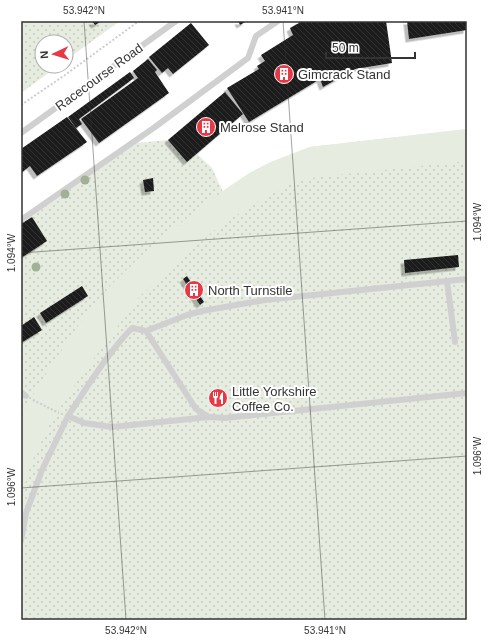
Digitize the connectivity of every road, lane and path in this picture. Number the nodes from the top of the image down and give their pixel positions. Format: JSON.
{"nodes":[{"id":1,"x":138,"y":21,"type":"edge"},
{"id":2,"x":176,"y":21,"type":"edge"},
{"id":3,"x":278,"y":21,"type":"edge"},
{"id":4,"x":21,"y":105,"type":"edge"},
{"id":5,"x":21,"y":134,"type":"edge"},
{"id":6,"x":21,"y":220,"type":"edge"},
{"id":7,"x":467,"y":279,"type":"edge"},
{"id":8,"x":447,"y":281,"type":"junction"},
{"id":9,"x":146,"y":331,"type":"junction"},
{"id":10,"x":455,"y":342,"type":"dead end"},
{"id":11,"x":467,"y":393,"type":"edge"},
{"id":12,"x":24,"y":394,"type":"edge"},
{"id":13,"x":68,"y":416,"type":"junction"},
{"id":14,"x":209,"y":417,"type":"junction"},
{"id":15,"x":21,"y":541,"type":"edge"}],
"edges":[{"from":1,"to":4,"type":"path"},
{"from":2,"to":5,"type":"lane","name":"Racecourse Road"},
{"from":3,"to":6,"type":"lane"},
{"from":7,"to":8,"type":"lane"},
{"from":8,"to":9,"type":"lane"},
{"from":8,"to":10,"type":"lane"},
{"from":9,"to":13,"type":"lane"},
{"from":9,"to":14,"type":"lane"},
{"from":11,"to":14,"type":"lane"},
{"from":12,"to":13,"type":"path"},
{"from":13,"to":14,"type":"lane"},
{"from":13,"to":15,"type":"lane"}]}
